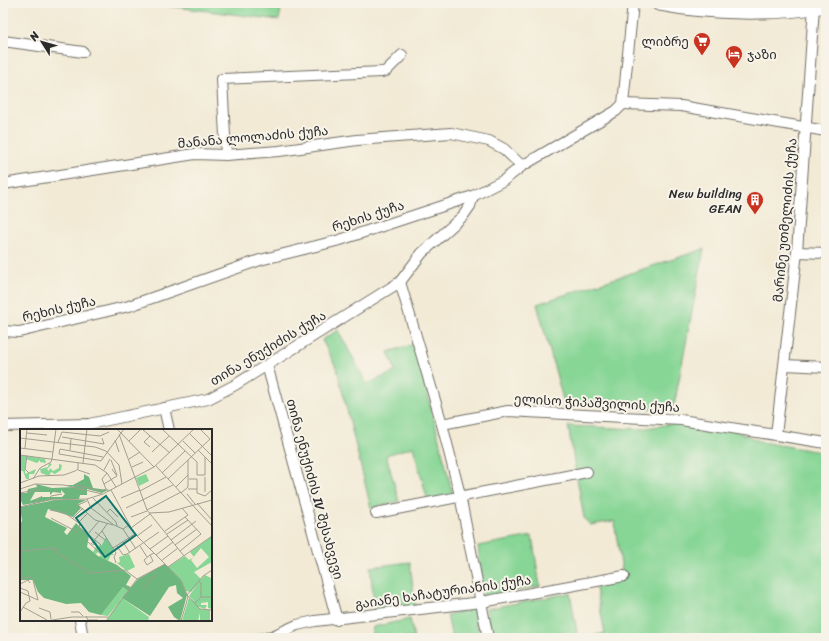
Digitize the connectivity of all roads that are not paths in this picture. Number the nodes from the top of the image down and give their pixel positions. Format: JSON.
{"nodes":[{"id":1,"x":632,"y":3,"type":"edge"},
{"id":2,"x":659,"y":3,"type":"edge"},
{"id":3,"x":689,"y":6,"type":"edge"},
{"id":4,"x":820,"y":6,"type":"edge"},
{"id":5,"x":3,"y":41,"type":"edge"},
{"id":6,"x":83,"y":52,"type":"dead end"},
{"id":7,"x":402,"y":55,"type":"dead end"},
{"id":8,"x":623,"y":104,"type":"junction"},
{"id":9,"x":806,"y":128,"type":"junction"},
{"id":10,"x":826,"y":131,"type":"edge"},
{"id":11,"x":226,"y":155,"type":"junction"},
{"id":12,"x":522,"y":166,"type":"junction"},
{"id":13,"x":3,"y":184,"type":"edge"},
{"id":14,"x":473,"y":196,"type":"junction"},
{"id":15,"x":797,"y":252,"type":"junction"},
{"id":16,"x":826,"y":253,"type":"edge"},
{"id":17,"x":400,"y":282,"type":"junction"},
{"id":18,"x":3,"y":332,"type":"edge"},
{"id":19,"x":267,"y":365,"type":"junction"},
{"id":20,"x":785,"y":365,"type":"junction"},
{"id":21,"x":826,"y":367,"type":"edge"},
{"id":22,"x":164,"y":408,"type":"junction"},
{"id":23,"x":442,"y":424,"type":"junction"},
{"id":24,"x":3,"y":426,"type":"edge"},
{"id":25,"x":51,"y":427,"type":"edge"},
{"id":26,"x":169,"y":429,"type":"edge"},
{"id":27,"x":776,"y":435,"type":"junction"},
{"id":28,"x":826,"y":443,"type":"edge"},
{"id":29,"x":587,"y":472,"type":"dead end"},
{"id":30,"x":460,"y":495,"type":"junction"},
{"id":31,"x":376,"y":513,"type":"dead end"},
{"id":32,"x":624,"y":576,"type":"dead end"},
{"id":33,"x":482,"y":602,"type":"junction"},
{"id":34,"x":337,"y":620,"type":"junction"},
{"id":35,"x":80,"y":621,"type":"edge"},
{"id":36,"x":83,"y":638,"type":"edge"},
{"id":37,"x":268,"y":638,"type":"edge"},
{"id":38,"x":488,"y":638,"type":"edge"}],
"edges":[{"from":1,"to":8,"type":"street"},
{"from":2,"to":3,"type":"main road"},
{"from":3,"to":4,"type":"main road"},
{"from":4,"to":9,"type":"street","name":"მარინე უთმელიძის ქუჩა"},
{"from":5,"to":6,"type":"street"},
{"from":7,"to":11,"type":"street"},
{"from":8,"to":9,"type":"street"},
{"from":8,"to":12,"type":"street","name":"რეხის ქუჩა"},
{"from":9,"to":10,"type":"street"},
{"from":9,"to":15,"type":"street","name":"მარინე უთმელიძის ქუჩა"},
{"from":11,"to":12,"type":"street","name":"მანანა ლოლაძის ქუჩა"},
{"from":11,"to":13,"type":"street","name":"მანანა ლოლაძის ქუჩა"},
{"from":12,"to":14,"type":"street","name":"რეხის ქუჩა"},
{"from":14,"to":17,"type":"street","name":"თინა ენუქიძის ქუჩა"},
{"from":14,"to":18,"type":"street","name":"რეხის ქუჩა"},
{"from":15,"to":16,"type":"street"},
{"from":15,"to":20,"type":"street","name":"მარინე უთმელიძის ქუჩა"},
{"from":17,"to":19,"type":"street","name":"თინა ენუქიძის ქუჩა"},
{"from":17,"to":23,"type":"street"},
{"from":19,"to":22,"type":"street","name":"თინა ენუქიძის ქუჩა"},
{"from":19,"to":34,"type":"street","name":"თინა ენუქიძის IV შესახვევი"},
{"from":20,"to":21,"type":"street"},
{"from":20,"to":27,"type":"street","name":"მარინე უთმელიძის ქუჩა"},
{"from":22,"to":25,"type":"street","name":"თინა ენუქიძის ქუჩა"},
{"from":22,"to":26,"type":"street"},
{"from":23,"to":27,"type":"street","name":"ელისო ჭიპაშვილის ქუჩა"},
{"from":23,"to":30,"type":"street"},
{"from":24,"to":25,"type":"street","name":"თინა ენუქიძის ქუჩა"},
{"from":27,"to":28,"type":"street","name":"ელისო ჭიპაშვილის ქუჩა"},
{"from":29,"to":30,"type":"street"},
{"from":30,"to":31,"type":"street"},
{"from":30,"to":33,"type":"street"},
{"from":32,"to":33,"type":"street","name":"გაიანე ხაჩატურიანის ქუჩა"},
{"from":33,"to":34,"type":"street","name":"გაიანე ხაჩატურიანის ქუჩა"},
{"from":33,"to":38,"type":"street"},
{"from":34,"to":37,"type":"street","name":"გაიანე ხაჩატურიანის ქუჩა"},
{"from":35,"to":36,"type":"street"}]}
